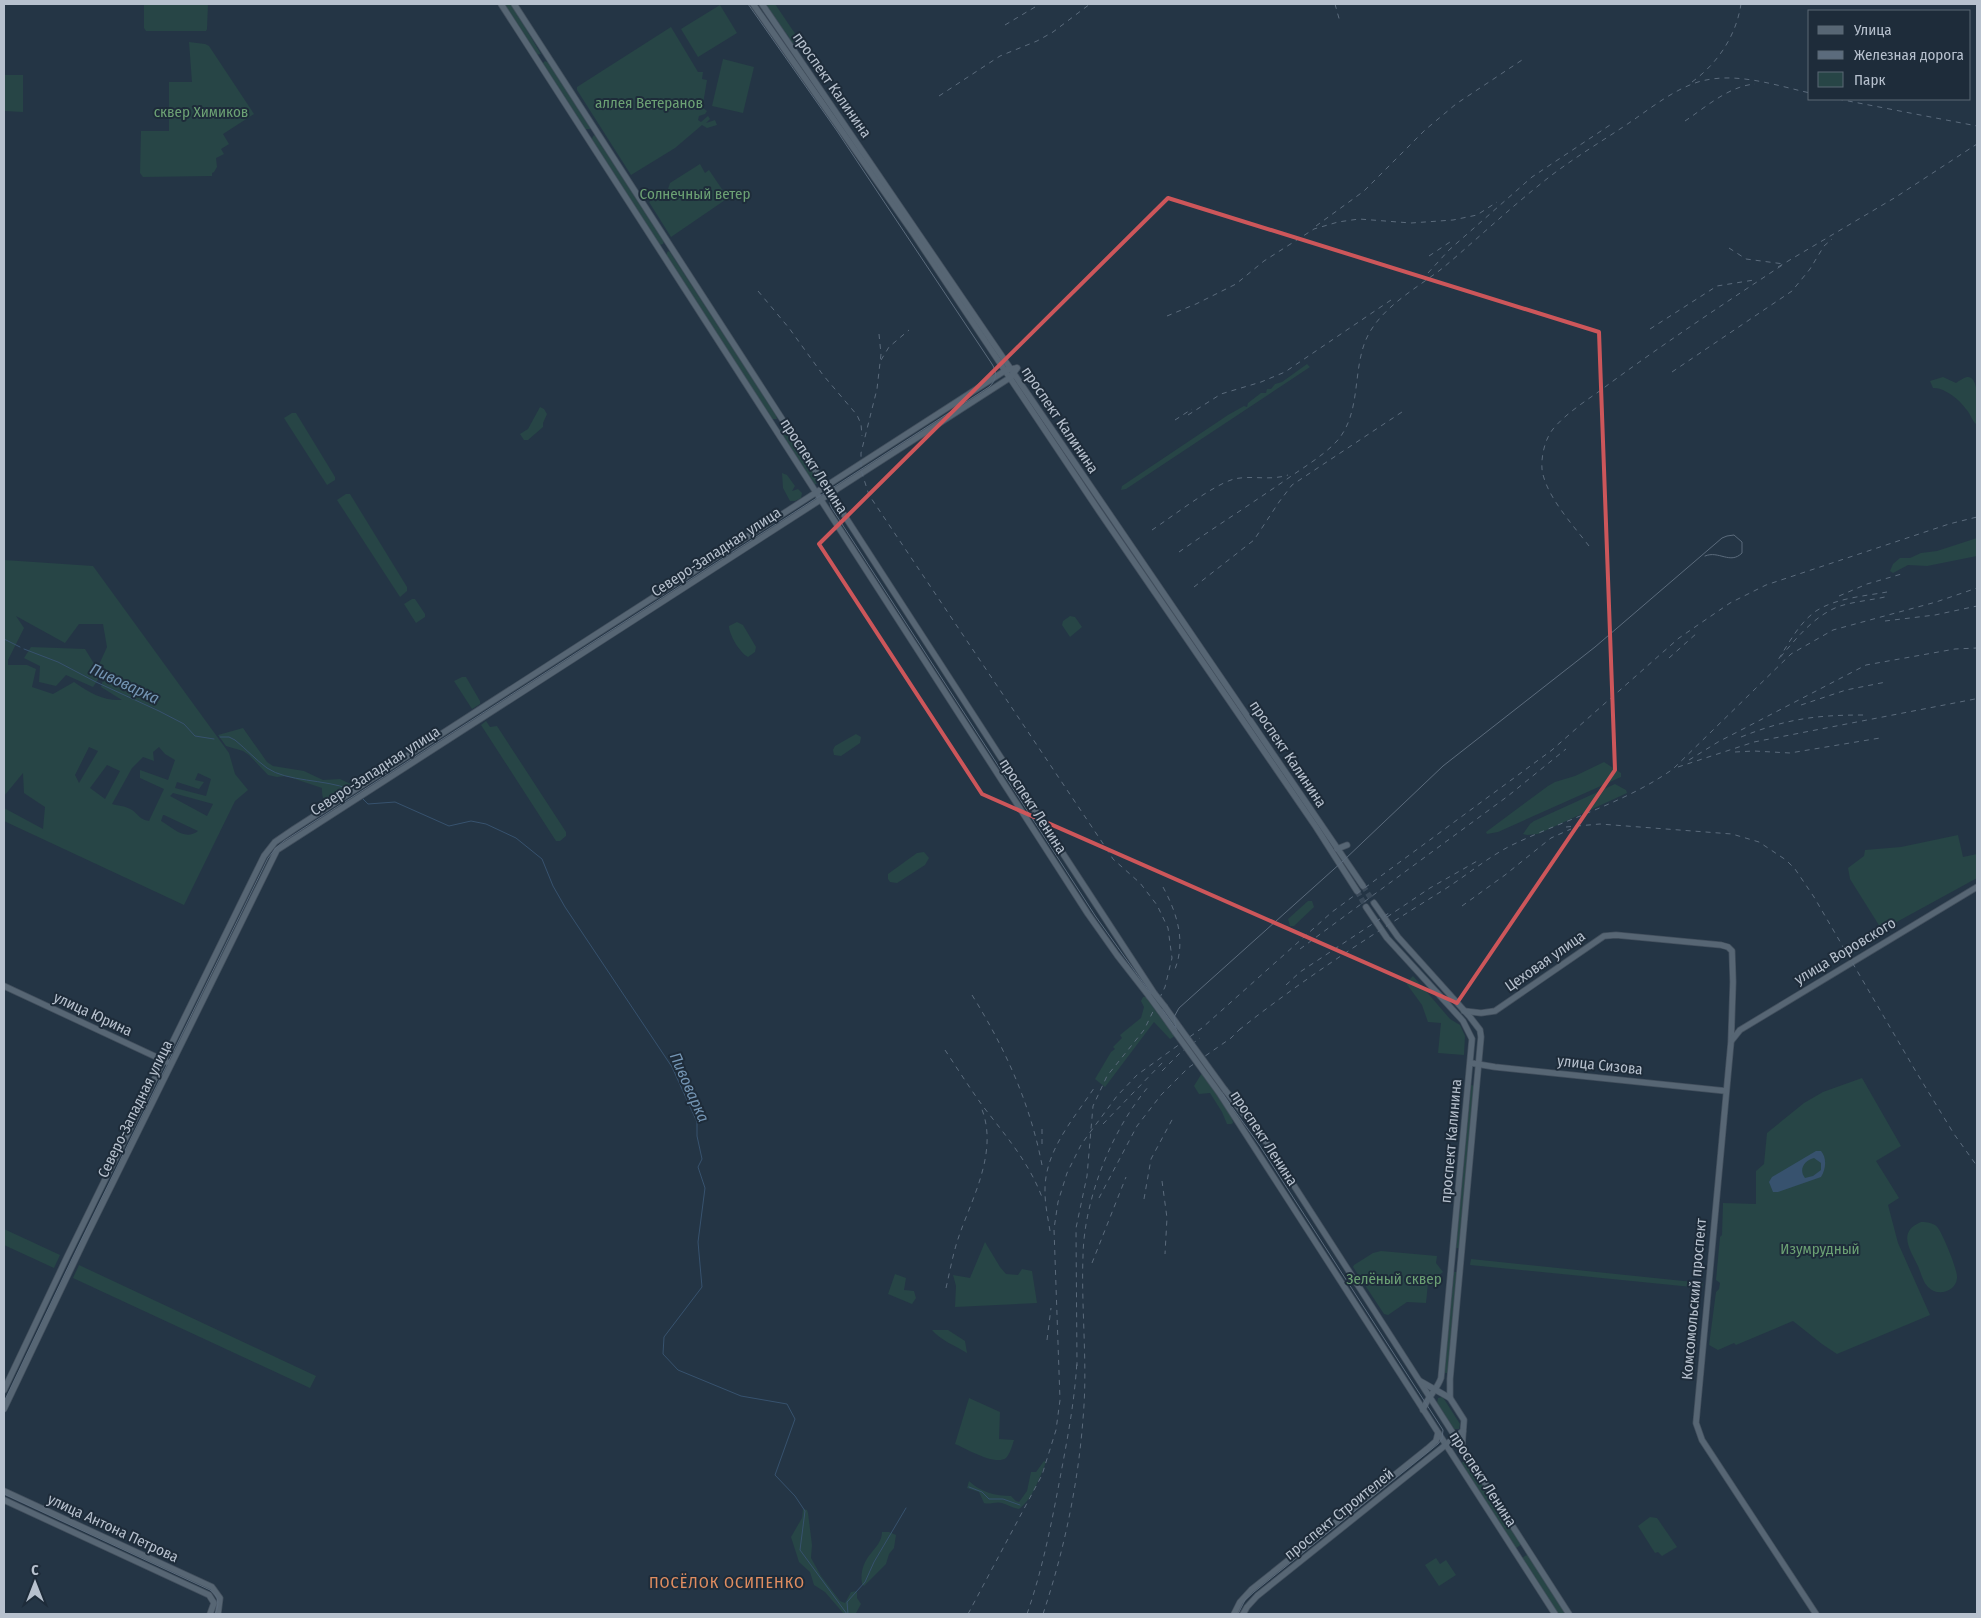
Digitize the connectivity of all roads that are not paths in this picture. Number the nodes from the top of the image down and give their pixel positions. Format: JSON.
{"nodes":[{"id":1,"x":501,"y":4,"type":"edge"},
{"id":2,"x":514,"y":4,"type":"edge"},
{"id":3,"x":753,"y":4,"type":"edge"},
{"id":4,"x":762,"y":4,"type":"edge"},
{"id":5,"x":789,"y":50,"type":"junction"},
{"id":6,"x":548,"y":55,"type":"junction"},
{"id":7,"x":538,"y":61,"type":"junction"},
{"id":8,"x":596,"y":130,"type":"junction"},
{"id":9,"x":586,"y":136,"type":"junction"},
{"id":10,"x":669,"y":245,"type":"junction"},
{"id":11,"x":660,"y":251,"type":"junction"},
{"id":12,"x":1010,"y":372,"type":"junction"},
{"id":13,"x":783,"y":421,"type":"junction"},
{"id":14,"x":774,"y":427,"type":"junction"},
{"id":15,"x":918,"y":427,"type":"junction"},
{"id":16,"x":923,"y":434,"type":"junction"},
{"id":17,"x":871,"y":458,"type":"junction"},
{"id":18,"x":876,"y":464,"type":"junction"},
{"id":19,"x":826,"y":487,"type":"junction"},
{"id":20,"x":816,"y":493,"type":"junction"},
{"id":21,"x":830,"y":494,"type":"junction"},
{"id":22,"x":821,"y":500,"type":"junction"},
{"id":23,"x":864,"y":546,"type":"junction"},
{"id":24,"x":855,"y":553,"type":"junction"},
{"id":25,"x":1152,"y":582,"type":"junction"},
{"id":26,"x":969,"y":709,"type":"junction"},
{"id":27,"x":960,"y":715,"type":"junction"},
{"id":28,"x":1328,"y":846,"type":"junction"},
{"id":29,"x":1347,"y":846,"type":"dead end"},
{"id":30,"x":1339,"y":848,"type":"junction"},
{"id":31,"x":1364,"y":886,"type":"tunnel mouth"},
{"id":32,"x":1977,"y":887,"type":"edge"},
{"id":33,"x":1357,"y":891,"type":"tunnel mouth"},
{"id":34,"x":1374,"y":903,"type":"tunnel mouth"},
{"id":35,"x":1366,"y":907,"type":"tunnel mouth"},
{"id":36,"x":1101,"y":913,"type":"junction"},
{"id":37,"x":1092,"y":919,"type":"junction"},
{"id":38,"x":1732,"y":951,"type":"joint"},
{"id":39,"x":4,"y":986,"type":"edge"},
{"id":40,"x":1152,"y":994,"type":"junction"},
{"id":41,"x":1464,"y":1011,"type":"junction"},
{"id":42,"x":1492,"y":1012,"type":"junction"},
{"id":43,"x":1458,"y":1015,"type":"junction"},
{"id":44,"x":1470,"y":1017,"type":"junction"},
{"id":45,"x":1463,"y":1021,"type":"junction"},
{"id":46,"x":1732,"y":1022,"type":"junction"},
{"id":47,"x":1744,"y":1028,"type":"junction"},
{"id":48,"x":1730,"y":1042,"type":"junction"},
{"id":49,"x":163,"y":1061,"type":"junction"},
{"id":50,"x":1471,"y":1063,"type":"junction"},
{"id":51,"x":171,"y":1064,"type":"junction"},
{"id":52,"x":1480,"y":1065,"type":"junction"},
{"id":53,"x":1726,"y":1091,"type":"junction"},
{"id":54,"x":1222,"y":1092,"type":"junction"},
{"id":55,"x":1441,"y":1378,"type":"junction"},
{"id":56,"x":1450,"y":1379,"type":"junction"},
{"id":57,"x":1421,"y":1382,"type":"junction"},
{"id":58,"x":1436,"y":1389,"type":"junction"},
{"id":59,"x":4,"y":1390,"type":"edge"},
{"id":60,"x":1429,"y":1397,"type":"junction"},
{"id":61,"x":1450,"y":1398,"type":"junction"},
{"id":62,"x":4,"y":1409,"type":"edge"},
{"id":63,"x":1423,"y":1410,"type":"junction"},
{"id":64,"x":1463,"y":1431,"type":"junction"},
{"id":65,"x":1438,"y":1433,"type":"junction"},
{"id":66,"x":1455,"y":1437,"type":"junction"},
{"id":67,"x":1445,"y":1444,"type":"junction"},
{"id":68,"x":1463,"y":1449,"type":"junction"},
{"id":69,"x":1453,"y":1455,"type":"junction"},
{"id":70,"x":4,"y":1491,"type":"edge"},
{"id":71,"x":4,"y":1500,"type":"edge"},
{"id":72,"x":1289,"y":1560,"type":"junction"},
{"id":73,"x":1294,"y":1566,"type":"junction"},
{"id":74,"x":215,"y":1612,"type":"edge"},
{"id":75,"x":1234,"y":1614,"type":"edge"},
{"id":76,"x":1243,"y":1614,"type":"edge"},
{"id":77,"x":1555,"y":1614,"type":"edge"},
{"id":78,"x":1569,"y":1614,"type":"edge"},
{"id":79,"x":1816,"y":1614,"type":"edge"}],
"edges":[{"from":1,"to":7,"type":"main road","name":"проспект Ленина"},
{"from":2,"to":6,"type":"main road","name":"проспект Ленина"},
{"from":3,"to":5,"type":"main road","name":"проспект Калинина"},
{"from":4,"to":5,"type":"main road","name":"проспект Калинина"},
{"from":5,"to":12,"type":"main road","name":"проспект Калинина"},
{"from":6,"to":7,"type":"main road"},
{"from":6,"to":8,"type":"main road","name":"проспект Ленина"},
{"from":7,"to":9,"type":"main road","name":"проспект Ленина"},
{"from":8,"to":9,"type":"main road"},
{"from":8,"to":10,"type":"main road","name":"проспект Ленина"},
{"from":9,"to":11,"type":"main road","name":"проспект Ленина"},
{"from":10,"to":11,"type":"main road"},
{"from":10,"to":13,"type":"main road","name":"проспект Ленина"},
{"from":11,"to":14,"type":"main road","name":"проспект Ленина"},
{"from":12,"to":15,"type":"main road","name":"Северо-Западная улица"},
{"from":12,"to":16,"type":"main road","name":"Северо-Западная улица"},
{"from":12,"to":25,"type":"main road","name":"проспект Калинина"},
{"from":13,"to":14,"type":"main road"},
{"from":13,"to":19,"type":"main road","name":"проспект Ленина"},
{"from":14,"to":20,"type":"main road","name":"проспект Ленина"},
{"from":15,"to":16,"type":"main road"},
{"from":15,"to":17,"type":"main road","name":"Северо-Западная улица"},
{"from":16,"to":18,"type":"main road","name":"Северо-Западная улица"},
{"from":17,"to":18,"type":"main road"},
{"from":17,"to":19,"type":"main road","name":"Северо-Западная улица"},
{"from":18,"to":21,"type":"main road","name":"Северо-Западная улица"},
{"from":19,"to":20,"type":"main road","name":"Северо-Западная улица"},
{"from":19,"to":21,"type":"main road","name":"проспект Ленина"},
{"from":20,"to":22,"type":"main road","name":"проспект Ленина"},
{"from":20,"to":49,"type":"main road","name":"Северо-Западная улица"},
{"from":21,"to":22,"type":"main road","name":"Северо-Западная улица"},
{"from":21,"to":23,"type":"main road","name":"проспект Ленина"},
{"from":22,"to":24,"type":"main road","name":"проспект Ленина"},
{"from":22,"to":51,"type":"main road","name":"Северо-Западная улица"},
{"from":23,"to":24,"type":"main road"},
{"from":23,"to":26,"type":"main road","name":"проспект Ленина"},
{"from":24,"to":27,"type":"main road","name":"проспект Ленина"},
{"from":25,"to":28,"type":"main road","name":"проспект Калинина"},
{"from":25,"to":30,"type":"main road","name":"проспект Калинина"},
{"from":26,"to":27,"type":"main road"},
{"from":26,"to":36,"type":"main road","name":"проспект Ленина"},
{"from":27,"to":37,"type":"main road","name":"проспект Ленина"},
{"from":28,"to":30,"type":"main road"},
{"from":28,"to":33,"type":"main road","name":"проспект Калинина"},
{"from":29,"to":30,"type":"main road"},
{"from":30,"to":31,"type":"main road","name":"проспект Калинина"},
{"from":32,"to":47,"type":"main road","name":"улица Воровского"},
{"from":34,"to":41,"type":"main road","name":"проспект Калинина"},
{"from":35,"to":43,"type":"main road","name":"проспект Калинина"},
{"from":36,"to":37,"type":"main road"},
{"from":36,"to":40,"type":"main road","name":"проспект Ленина"},
{"from":37,"to":40,"type":"main road","name":"проспект Ленина"},
{"from":38,"to":42,"type":"main road","name":"Цеховая улица"},
{"from":38,"to":46,"type":"main road","name":"Комсомольский проспект"},
{"from":39,"to":49,"type":"main road","name":"улица Юрина"},
{"from":40,"to":54,"type":"main road","name":"проспект Ленина","bridge":true},
{"from":41,"to":42,"type":"main road"},
{"from":41,"to":43,"type":"main road"},
{"from":41,"to":44,"type":"main road","name":"проспект Калинина"},
{"from":42,"to":44,"type":"main road","name":"Цеховая улица"},
{"from":43,"to":45,"type":"main road","name":"проспект Калинина"},
{"from":44,"to":45,"type":"main road","name":"Цеховая улица"},
{"from":44,"to":52,"type":"main road","name":"проспект Калинина"},
{"from":45,"to":50,"type":"main road","name":"проспект Калинина"},
{"from":46,"to":47,"type":"main road"},
{"from":46,"to":48,"type":"main road","name":"Комсомольский проспект"},
{"from":47,"to":48,"type":"main road","name":"улица Воровского"},
{"from":48,"to":53,"type":"main road","name":"Комсомольский проспект"},
{"from":49,"to":51,"type":"main road","name":"улица Юрина"},
{"from":49,"to":59,"type":"main road","name":"Северо-Западная улица"},
{"from":50,"to":52,"type":"main road","name":"улица Сизова"},
{"from":50,"to":55,"type":"main road","name":"проспект Калинина"},
{"from":51,"to":62,"type":"main road","name":"Северо-Западная улица"},
{"from":52,"to":53,"type":"main road","name":"улица Сизова"},
{"from":52,"to":56,"type":"main road","name":"проспект Калинина"},
{"from":53,"to":79,"type":"main road","name":"Комсомольский проспект"},
{"from":54,"to":57,"type":"main road","name":"проспект Ленина"},
{"from":54,"to":63,"type":"main road","name":"проспект Ленина"},
{"from":55,"to":56,"type":"main road"},
{"from":55,"to":57,"type":"main road"},
{"from":55,"to":58,"type":"main road","name":"проспект Калинина"},
{"from":56,"to":61,"type":"main road","name":"проспект Калинина"},
{"from":57,"to":58,"type":"main road","name":"проспект Ленина"},
{"from":57,"to":60,"type":"main road","name":"проспект Ленина"},
{"from":58,"to":60,"type":"main road","name":"проспект Калинина"},
{"from":58,"to":61,"type":"main road","name":"проспект Ленина"},
{"from":60,"to":63,"type":"main road","name":"проспект Калинина"},
{"from":60,"to":66,"type":"main road","name":"проспект Ленина"},
{"from":61,"to":64,"type":"main road","name":"проспект Ленина"},
{"from":63,"to":65,"type":"main road","name":"проспект Ленина"},
{"from":64,"to":66,"type":"main road","name":"проспект Строителей"},
{"from":64,"to":68,"type":"main road","name":"проспект Ленина"},
{"from":65,"to":67,"type":"main road","name":"проспект Ленина"},
{"from":65,"to":72,"type":"main road","name":"проспект Строителей"},
{"from":66,"to":67,"type":"main road","name":"проспект Строителей"},
{"from":66,"to":68,"type":"main road","name":"проспект Ленина"},
{"from":67,"to":69,"type":"main road","name":"проспект Ленина"},
{"from":67,"to":73,"type":"main road","name":"проспект Строителей"},
{"from":68,"to":69,"type":"main road"},
{"from":68,"to":78,"type":"main road","name":"проспект Ленина"},
{"from":69,"to":77,"type":"main road","name":"проспект Ленина"},
{"from":70,"to":74,"type":"main road","name":"улица Антона Петрова"},
{"from":71,"to":74,"type":"main road","name":"улица Антона Петрова"},
{"from":72,"to":73,"type":"main road"},
{"from":72,"to":75,"type":"main road","name":"проспект Строителей"},
{"from":73,"to":76,"type":"main road","name":"проспект Строителей"}]}
